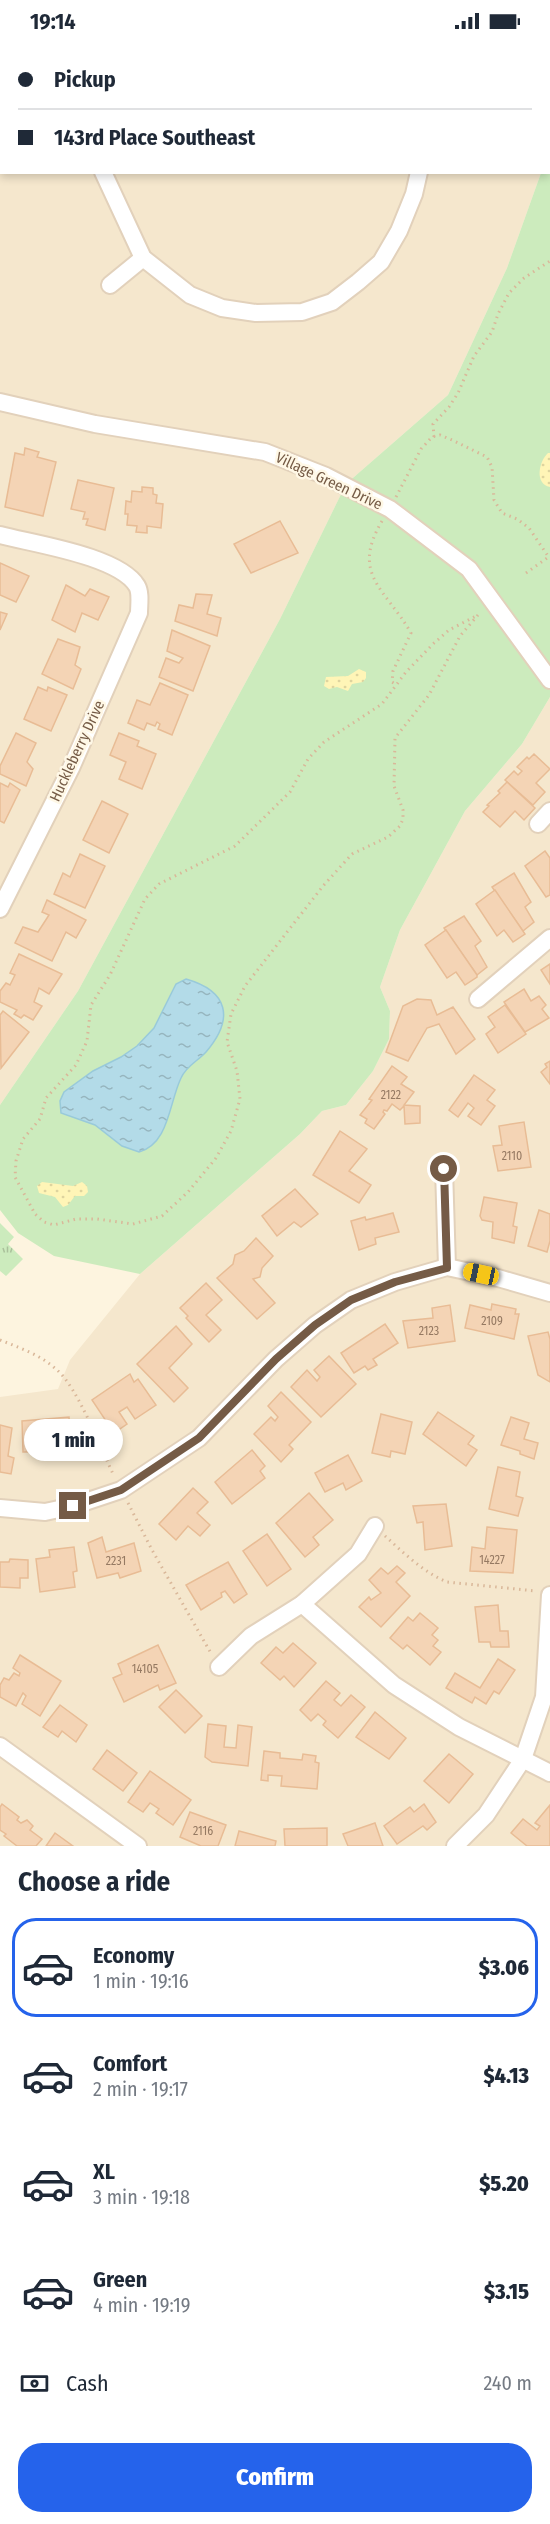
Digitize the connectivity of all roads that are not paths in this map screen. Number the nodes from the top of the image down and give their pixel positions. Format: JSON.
{"nodes":[{"id":1,"x":104,"y":174,"type":"edge"},
{"id":2,"x":419,"y":174,"type":"edge"},
{"id":3,"x":143,"y":258,"type":"junction"},
{"id":4,"x":110,"y":285,"type":"dead end"},
{"id":5,"x":0,"y":402,"type":"edge"},
{"id":6,"x":0,"y":535,"type":"edge"},
{"id":7,"x":550,"y":681,"type":"edge"},
{"id":8,"x":550,"y":811,"type":"edge"},
{"id":9,"x":538,"y":824,"type":"dead end"},
{"id":10,"x":0,"y":909,"type":"edge"},
{"id":11,"x":550,"y":939,"type":"edge"},
{"id":12,"x":478,"y":999,"type":"dead end"},
{"id":13,"x":444,"y":1169,"type":"dead end"},
{"id":14,"x":447,"y":1268,"type":"junction"},
{"id":15,"x":550,"y":1293,"type":"edge"},
{"id":16,"x":0,"y":1508,"type":"edge"},
{"id":17,"x":375,"y":1527,"type":"road end"},
{"id":18,"x":544,"y":1593,"type":"edge"},
{"id":19,"x":302,"y":1604,"type":"junction"},
{"id":20,"x":219,"y":1666,"type":"dead end"},
{"id":21,"x":0,"y":1746,"type":"edge"},
{"id":22,"x":523,"y":1759,"type":"junction"},
{"id":23,"x":550,"y":1773,"type":"edge"},
{"id":24,"x":138,"y":1846,"type":"edge"},
{"id":25,"x":455,"y":1846,"type":"edge"}],
"edges":[{"from":1,"to":3,"type":"street"},
{"from":2,"to":3,"type":"street"},
{"from":3,"to":4,"type":"street"},
{"from":5,"to":7,"type":"street","name":"Village Green Drive"},
{"from":6,"to":10,"type":"street","name":"Huckleberry Drive"},
{"from":8,"to":9,"type":"street"},
{"from":11,"to":12,"type":"street"},
{"from":13,"to":14,"type":"street"},
{"from":14,"to":15,"type":"street"},
{"from":14,"to":16,"type":"street"},
{"from":17,"to":19,"type":"street"},
{"from":18,"to":22,"type":"street"},
{"from":19,"to":20,"type":"street"},
{"from":19,"to":22,"type":"street"},
{"from":21,"to":24,"type":"street"},
{"from":22,"to":23,"type":"street"},
{"from":22,"to":25,"type":"street"}]}
